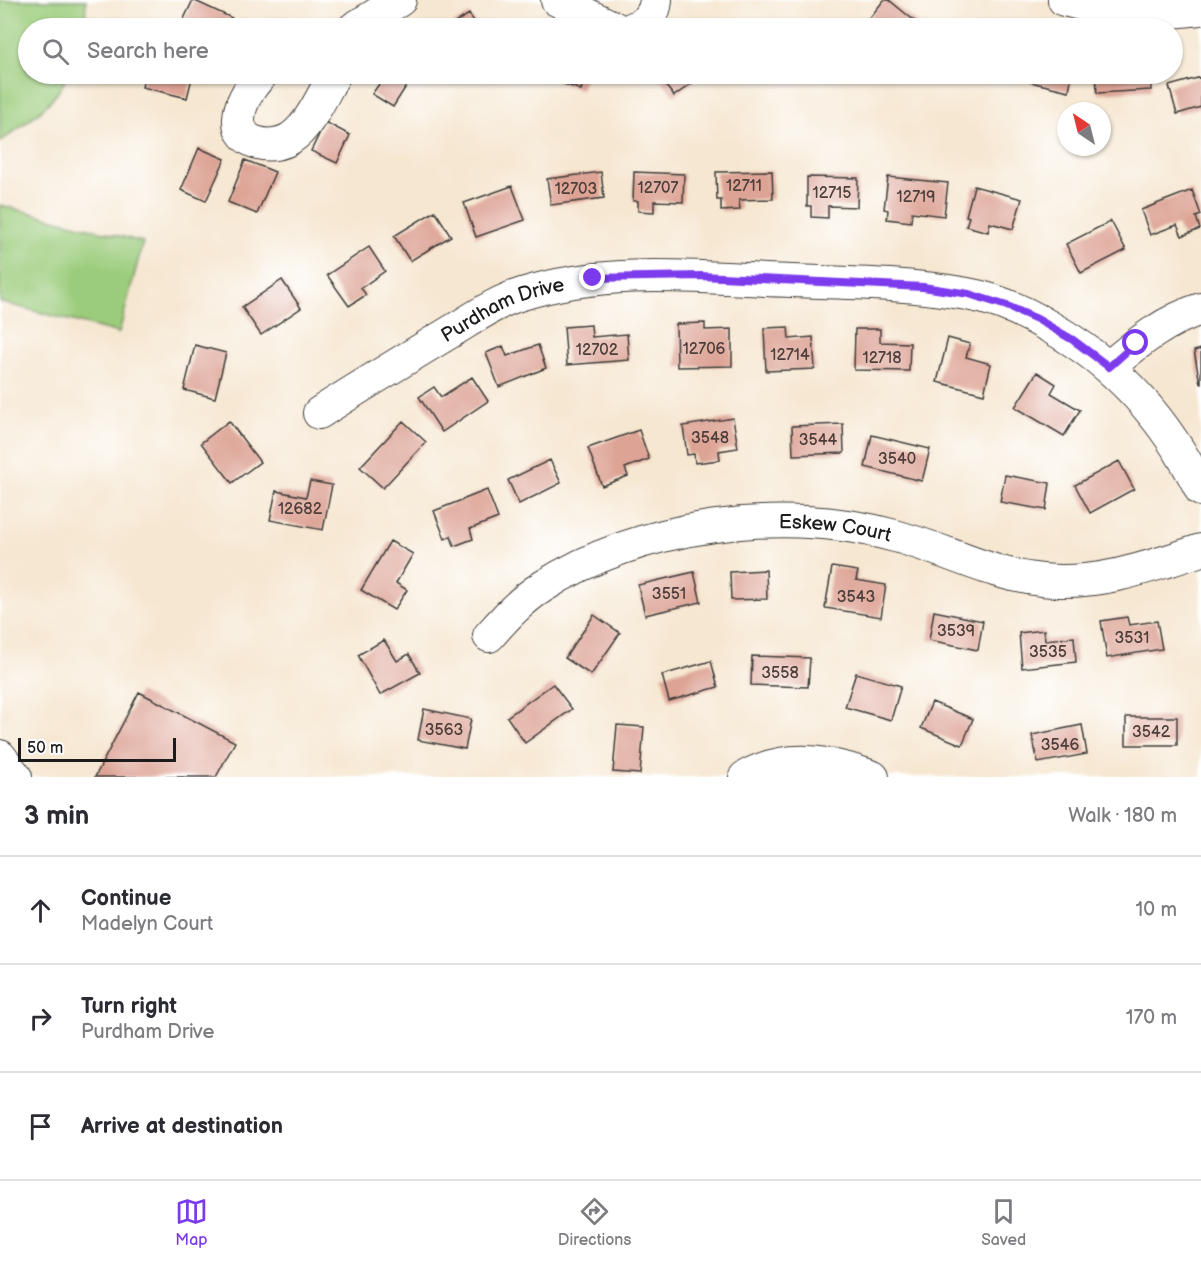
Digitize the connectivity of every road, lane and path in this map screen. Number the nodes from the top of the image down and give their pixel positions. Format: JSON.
{"nodes":[{"id":1,"x":400,"y":0,"type":"edge"},
{"id":2,"x":557,"y":0,"type":"edge"},
{"id":3,"x":656,"y":0,"type":"edge"},
{"id":4,"x":1064,"y":0,"type":"edge"},
{"id":5,"x":1201,"y":9,"type":"edge"},
{"id":6,"x":370,"y":18,"type":"edge"},
{"id":7,"x":594,"y":18,"type":"edge"},
{"id":8,"x":650,"y":18,"type":"edge"},
{"id":9,"x":255,"y":84,"type":"edge"},
{"id":10,"x":329,"y":84,"type":"edge"},
{"id":11,"x":1201,"y":309,"type":"edge"},
{"id":12,"x":1109,"y":367,"type":"junction"},
{"id":13,"x":319,"y":413,"type":"dead end"},
{"id":14,"x":1201,"y":490,"type":"edge"},
{"id":15,"x":1201,"y":550,"type":"edge"},
{"id":16,"x":489,"y":636,"type":"dead end"},
{"id":17,"x":0,"y":756,"type":"edge"},
{"id":18,"x":16,"y":777,"type":"edge"},
{"id":19,"x":745,"y":777,"type":"edge"},
{"id":20,"x":873,"y":777,"type":"edge"}],
"edges":[{"from":1,"to":6,"type":"street"},
{"from":2,"to":7,"type":"street"},
{"from":3,"to":8,"type":"street"},
{"from":4,"to":5,"type":"street"},
{"from":9,"to":10,"type":"street"},
{"from":11,"to":12,"type":"street"},
{"from":12,"to":13,"type":"street","name":"Purdham Drive"},
{"from":12,"to":14,"type":"street","name":"Purdham Drive"},
{"from":15,"to":16,"type":"street","name":"Eskew Court"},
{"from":17,"to":18,"type":"street"},
{"from":19,"to":20,"type":"street"}]}
